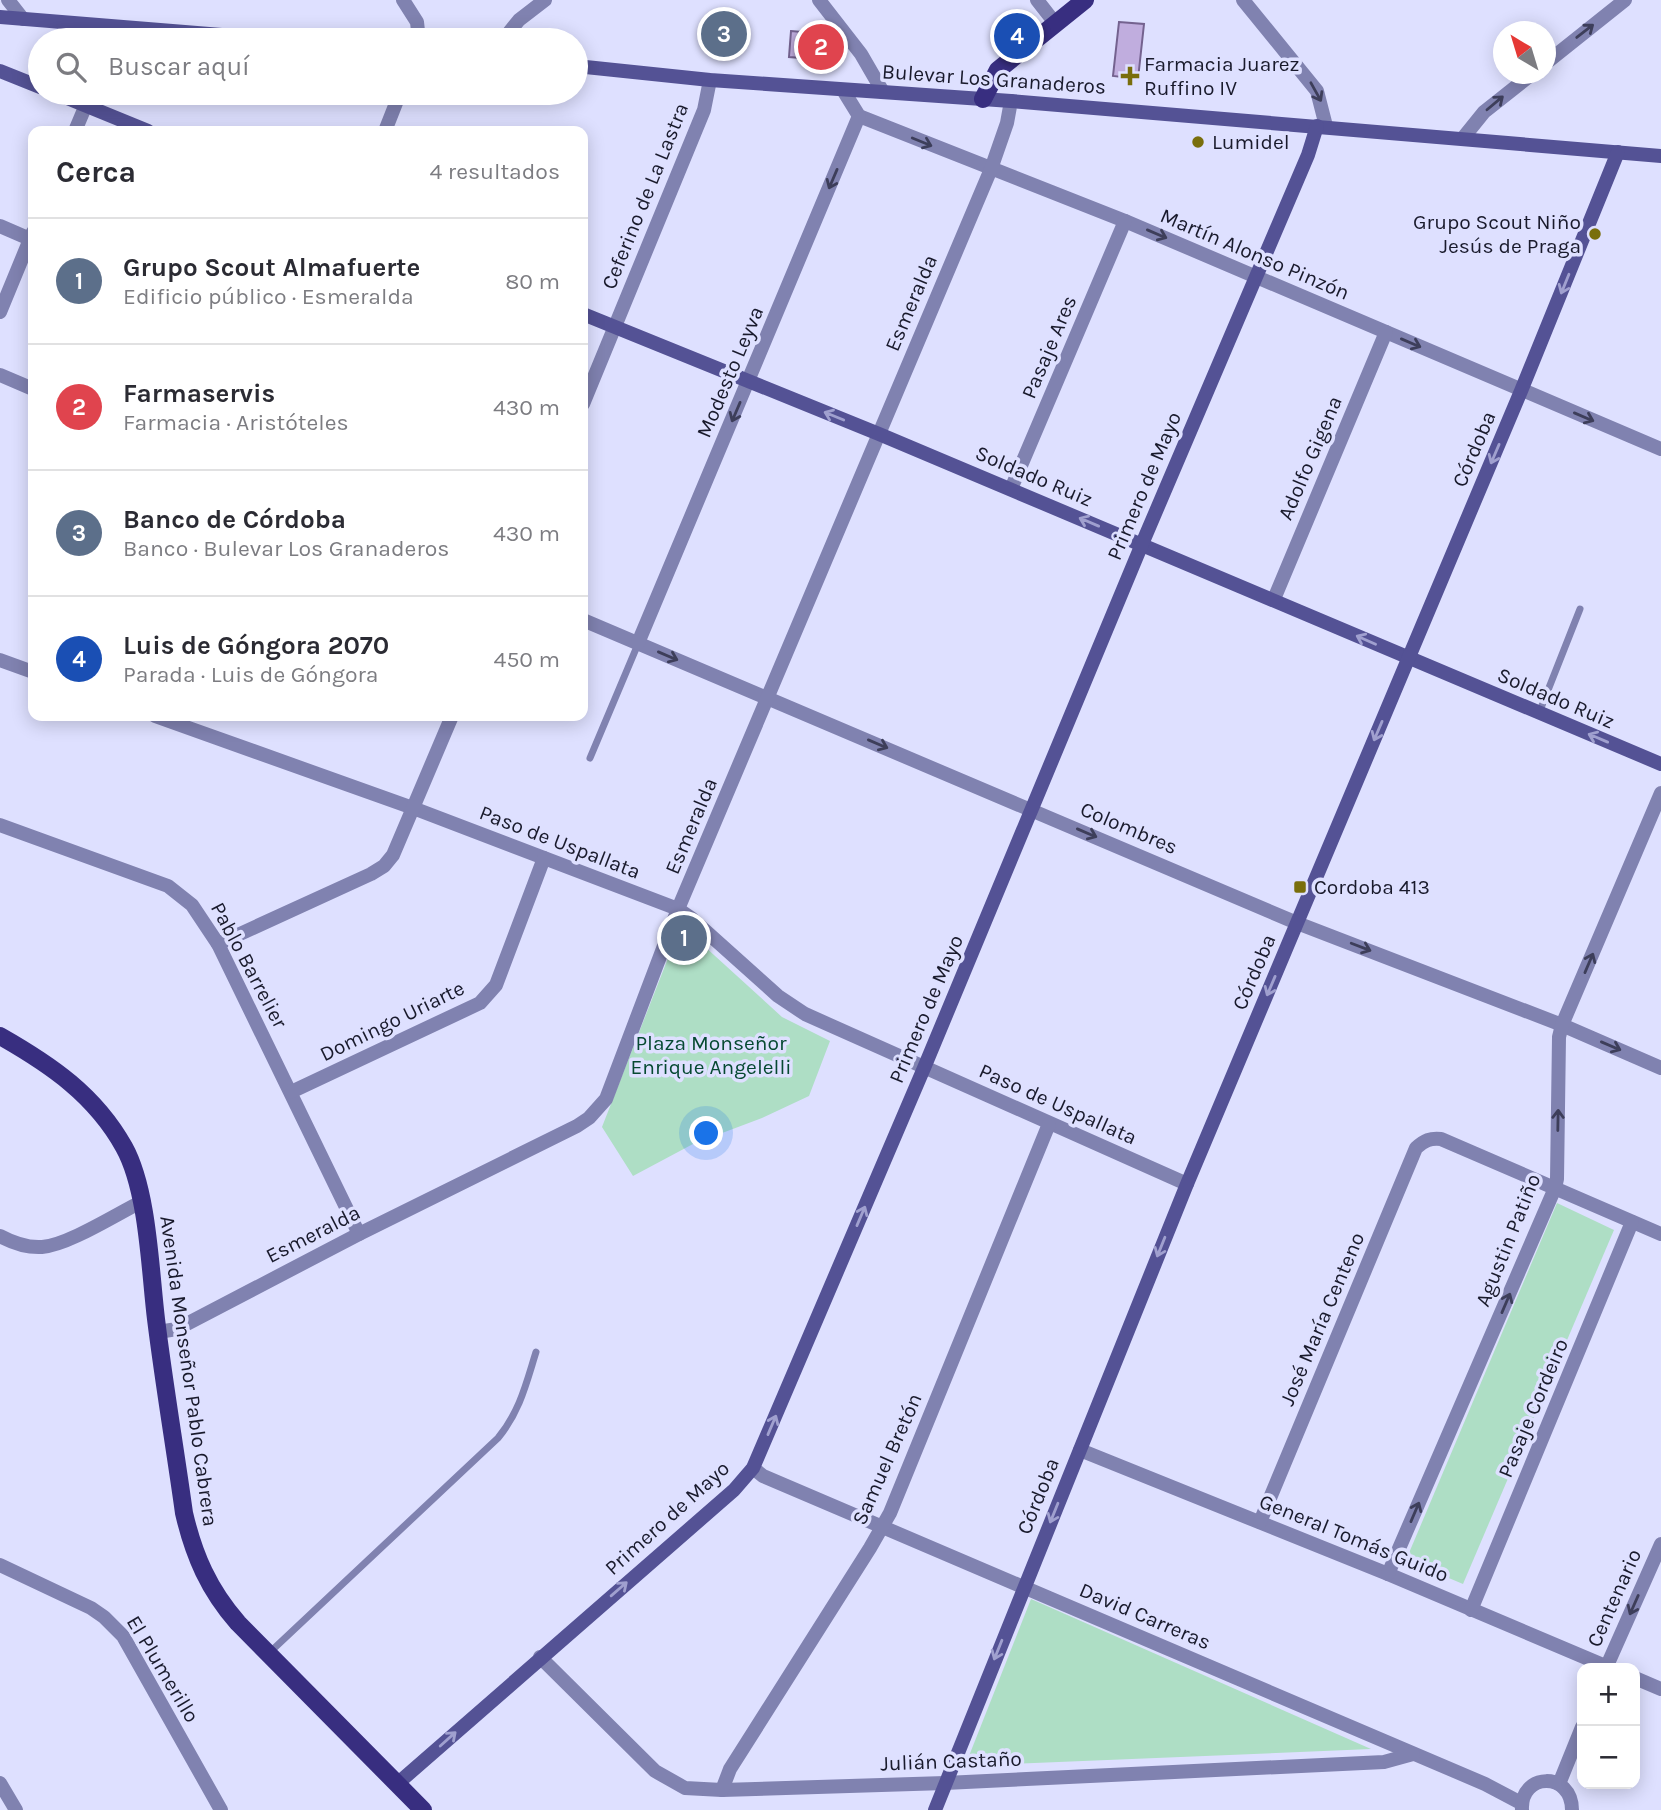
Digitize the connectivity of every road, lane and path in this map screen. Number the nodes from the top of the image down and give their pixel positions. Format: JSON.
{"nodes":[{"id":1,"x":7,"y":0,"type":"edge"},
{"id":2,"x":403,"y":0,"type":"edge"},
{"id":3,"x":545,"y":0,"type":"edge"},
{"id":4,"x":819,"y":0,"type":"edge"},
{"id":5,"x":1037,"y":0,"type":"edge"},
{"id":6,"x":1085,"y":0,"type":"edge"},
{"id":7,"x":1243,"y":0,"type":"edge"},
{"id":8,"x":1625,"y":0,"type":"edge"},
{"id":9,"x":0,"y":10,"type":"edge"},
{"id":10,"x":0,"y":17,"type":"edge"},
{"id":11,"x":23,"y":19,"type":"junction"},
{"id":12,"x":1055,"y":23,"type":"junction"},
{"id":13,"x":81,"y":28,"type":"edge"},
{"id":14,"x":418,"y":28,"type":"edge"},
{"id":15,"x":513,"y":28,"type":"edge"},
{"id":16,"x":1556,"y":54,"type":"edge"},
{"id":17,"x":588,"y":67,"type":"edge"},
{"id":18,"x":0,"y":71,"type":"edge"},
{"id":19,"x":710,"y":80,"type":"junction"},
{"id":20,"x":28,"y":82,"type":"edge"},
{"id":21,"x":1519,"y":84,"type":"edge"},
{"id":22,"x":843,"y":90,"type":"junction"},
{"id":23,"x":883,"y":92,"type":"junction"},
{"id":24,"x":983,"y":99,"type":"junction"},
{"id":25,"x":1011,"y":101,"type":"junction"},
{"id":26,"x":86,"y":105,"type":"edge"},
{"id":27,"x":100,"y":105,"type":"edge"},
{"id":28,"x":395,"y":105,"type":"edge"},
{"id":29,"x":859,"y":116,"type":"junction"},
{"id":30,"x":77,"y":126,"type":"edge"},
{"id":31,"x":139,"y":126,"type":"edge"},
{"id":32,"x":387,"y":126,"type":"edge"},
{"id":33,"x":1322,"y":126,"type":"junction"},
{"id":34,"x":1463,"y":138,"type":"junction"},
{"id":35,"x":1618,"y":152,"type":"junction"},
{"id":36,"x":1661,"y":156,"type":"edge"},
{"id":37,"x":992,"y":169,"type":"junction"},
{"id":38,"x":1125,"y":221,"type":"junction"},
{"id":39,"x":0,"y":226,"type":"edge"},
{"id":40,"x":28,"y":234,"type":"edge"},
{"id":41,"x":28,"y":245,"type":"edge"},
{"id":42,"x":1255,"y":277,"type":"junction"},
{"id":43,"x":0,"y":312,"type":"edge"},
{"id":44,"x":588,"y":316,"type":"edge"},
{"id":45,"x":614,"y":328,"type":"junction"},
{"id":46,"x":1385,"y":332,"type":"junction"},
{"id":47,"x":0,"y":375,"type":"edge"},
{"id":48,"x":749,"y":381,"type":"junction"},
{"id":49,"x":28,"y":387,"type":"edge"},
{"id":50,"x":1521,"y":391,"type":"junction"},
{"id":51,"x":588,"y":392,"type":"edge"},
{"id":52,"x":879,"y":434,"type":"junction"},
{"id":53,"x":1661,"y":449,"type":"edge"},
{"id":54,"x":1011,"y":489,"type":"junction"},
{"id":55,"x":1142,"y":544,"type":"junction"},
{"id":56,"x":1274,"y":600,"type":"junction"},
{"id":57,"x":1580,"y":609,"type":"dead end"},
{"id":58,"x":588,"y":622,"type":"edge"},
{"id":59,"x":638,"y":643,"type":"junction"},
{"id":60,"x":1409,"y":659,"type":"junction"},
{"id":61,"x":0,"y":660,"type":"edge"},
{"id":62,"x":28,"y":670,"type":"edge"},
{"id":63,"x":769,"y":698,"type":"junction"},
{"id":64,"x":1538,"y":713,"type":"junction"},
{"id":65,"x":169,"y":721,"type":"edge"},
{"id":66,"x":450,"y":721,"type":"edge"},
{"id":67,"x":590,"y":758,"type":"dead end"},
{"id":68,"x":1661,"y":764,"type":"edge"},
{"id":69,"x":1661,"y":793,"type":"edge"},
{"id":70,"x":413,"y":808,"type":"junction"},
{"id":71,"x":1032,"y":809,"type":"junction"},
{"id":72,"x":0,"y":825,"type":"edge"},
{"id":73,"x":544,"y":858,"type":"junction"},
{"id":74,"x":678,"y":909,"type":"junction"},
{"id":75,"x":1297,"y":923,"type":"junction"},
{"id":76,"x":218,"y":944,"type":"junction"},
{"id":77,"x":1562,"y":1025,"type":"junction"},
{"id":78,"x":0,"y":1036,"type":"edge"},
{"id":79,"x":924,"y":1068,"type":"junction"},
{"id":80,"x":1661,"y":1068,"type":"edge"},
{"id":81,"x":292,"y":1092,"type":"junction"},
{"id":82,"x":1049,"y":1124,"type":"junction"},
{"id":83,"x":1187,"y":1184,"type":"junction"},
{"id":84,"x":1555,"y":1188,"type":"junction"},
{"id":85,"x":141,"y":1202,"type":"junction"},
{"id":86,"x":1632,"y":1222,"type":"junction"},
{"id":87,"x":359,"y":1234,"type":"junction"},
{"id":88,"x":1661,"y":1234,"type":"edge"},
{"id":89,"x":0,"y":1236,"type":"edge"},
{"id":90,"x":158,"y":1332,"type":"junction"},
{"id":91,"x":536,"y":1352,"type":"dead end"},
{"id":92,"x":1080,"y":1450,"type":"junction"},
{"id":93,"x":753,"y":1468,"type":"junction"},
{"id":94,"x":1260,"y":1522,"type":"junction"},
{"id":95,"x":882,"y":1528,"type":"junction"},
{"id":96,"x":1661,"y":1544,"type":"edge"},
{"id":97,"x":0,"y":1565,"type":"edge"},
{"id":98,"x":1388,"y":1574,"type":"junction"},
{"id":99,"x":1023,"y":1586,"type":"junction"},
{"id":100,"x":1471,"y":1609,"type":"junction"},
{"id":101,"x":268,"y":1654,"type":"junction"},
{"id":102,"x":540,"y":1657,"type":"junction"},
{"id":103,"x":1596,"y":1663,"type":"edge"},
{"id":104,"x":1610,"y":1663,"type":"edge"},
{"id":105,"x":1640,"y":1680,"type":"edge"},
{"id":106,"x":1661,"y":1689,"type":"edge"},
{"id":107,"x":1577,"y":1739,"type":"edge"},
{"id":108,"x":1413,"y":1754,"type":"junction"},
{"id":109,"x":0,"y":1783,"type":"edge"},
{"id":110,"x":945,"y":1783,"type":"junction"},
{"id":111,"x":397,"y":1784,"type":"junction"},
{"id":112,"x":1559,"y":1784,"type":"junction"},
{"id":113,"x":722,"y":1790,"type":"junction"},
{"id":114,"x":1521,"y":1807,"type":"edge"},
{"id":115,"x":16,"y":1810,"type":"edge"},
{"id":116,"x":221,"y":1810,"type":"edge"},
{"id":117,"x":423,"y":1810,"type":"edge"},
{"id":118,"x":935,"y":1810,"type":"edge"},
{"id":119,"x":1572,"y":1810,"type":"edge"}],
"edges":[{"from":1,"to":9,"type":"street"},
{"from":1,"to":11,"type":"street"},
{"from":2,"to":14,"type":"street"},
{"from":3,"to":15,"type":"street"},
{"from":4,"to":23,"type":"street"},
{"from":5,"to":12,"type":"street"},
{"from":6,"to":12,"type":"main road"},
{"from":7,"to":33,"type":"street","one_way":true},
{"from":16,"to":8,"type":"street","one_way":true},
{"from":10,"to":11,"type":"main road"},
{"from":11,"to":13,"type":"main road"},
{"from":12,"to":24,"type":"main road"},
{"from":17,"to":19,"type":"main road","name":"Bulevar Los Granaderos"},
{"from":18,"to":20,"type":"main road"},
{"from":19,"to":22,"type":"main road","name":"Bulevar Los Granaderos"},
{"from":19,"to":45,"type":"street","name":"Ceferino de La Lastra"},
{"from":34,"to":21,"type":"street","one_way":true},
{"from":22,"to":23,"type":"main road","name":"Bulevar Los Granaderos"},
{"from":22,"to":29,"type":"street"},
{"from":23,"to":24,"type":"main road","name":"Bulevar Los Granaderos"},
{"from":24,"to":25,"type":"main road","name":"Bulevar Los Granaderos"},
{"from":25,"to":33,"type":"main road","name":"Bulevar Los Granaderos"},
{"from":25,"to":37,"type":"street","name":"Esmeralda"},
{"from":26,"to":30,"type":"street"},
{"from":27,"to":31,"type":"main road"},
{"from":28,"to":32,"type":"street"},
{"from":29,"to":37,"type":"street","name":"Martín Alonso Pinzón","one_way":true},
{"from":29,"to":48,"type":"street","name":"Modesto Leyva","one_way":true},
{"from":33,"to":34,"type":"main road","name":"Bulevar Los Granaderos"},
{"from":33,"to":42,"type":"main road","name":"Primero de Mayo"},
{"from":34,"to":35,"type":"main road","name":"Bulevar Los Granaderos"},
{"from":35,"to":36,"type":"main road","name":"Bulevar Los Granaderos"},
{"from":35,"to":50,"type":"main road","name":"Córdoba","one_way":true},
{"from":37,"to":38,"type":"street","name":"Martín Alonso Pinzón"},
{"from":37,"to":52,"type":"street","name":"Esmeralda"},
{"from":38,"to":42,"type":"street","name":"Martín Alonso Pinzón","one_way":true},
{"from":38,"to":54,"type":"street","name":"Pasaje Ares"},
{"from":39,"to":40,"type":"street"},
{"from":41,"to":43,"type":"street"},
{"from":42,"to":46,"type":"street","name":"Martín Alonso Pinzón"},
{"from":42,"to":55,"type":"main road","name":"Primero de Mayo"},
{"from":44,"to":45,"type":"main road","name":"Soldado Ruiz"},
{"from":45,"to":48,"type":"main road","name":"Soldado Ruiz"},
{"from":45,"to":51,"type":"street","name":"Ceferino de La Lastra"},
{"from":46,"to":50,"type":"street","name":"Martín Alonso Pinzón","one_way":true},
{"from":46,"to":56,"type":"street","name":"Adolfo Gigena"},
{"from":47,"to":49,"type":"street"},
{"from":52,"to":48,"type":"main road","name":"Soldado Ruiz","one_way":true},
{"from":48,"to":59,"type":"street","name":"Modesto Leyva","one_way":true},
{"from":50,"to":53,"type":"street","name":"Martín Alonso Pinzón","one_way":true},
{"from":50,"to":60,"type":"main road","name":"Córdoba","one_way":true},
{"from":52,"to":54,"type":"main road","name":"Soldado Ruiz"},
{"from":52,"to":63,"type":"street","name":"Esmeralda"},
{"from":55,"to":54,"type":"main road","name":"Soldado Ruiz","one_way":true},
{"from":55,"to":56,"type":"main road","name":"Soldado Ruiz"},
{"from":55,"to":71,"type":"main road","name":"Primero de Mayo"},
{"from":60,"to":56,"type":"main road","name":"Soldado Ruiz","one_way":true},
{"from":57,"to":64,"type":"lane"},
{"from":58,"to":59,"type":"street","name":"Colombres"},
{"from":59,"to":63,"type":"street","name":"Colombres","one_way":true},
{"from":59,"to":67,"type":"lane"},
{"from":60,"to":64,"type":"main road","name":"Soldado Ruiz"},
{"from":60,"to":75,"type":"main road","name":"Córdoba","one_way":true},
{"from":61,"to":62,"type":"street"},
{"from":63,"to":71,"type":"street","name":"Colombres","one_way":true},
{"from":63,"to":74,"type":"street","name":"Esmeralda"},
{"from":68,"to":64,"type":"main road","name":"Soldado Ruiz","one_way":true},
{"from":65,"to":70,"type":"street","name":"Paso de Uspallata"},
{"from":66,"to":70,"type":"street"},
{"from":77,"to":69,"type":"street","name":"Agustin Patiño","one_way":true},
{"from":70,"to":73,"type":"street","name":"Paso de Uspallata"},
{"from":70,"to":76,"type":"street"},
{"from":71,"to":75,"type":"street","name":"Colombres","one_way":true},
{"from":71,"to":79,"type":"main road","name":"Primero de Mayo"},
{"from":72,"to":76,"type":"street","name":"Pablo Barrelier"},
{"from":73,"to":74,"type":"street","name":"Paso de Uspallata"},
{"from":73,"to":81,"type":"street","name":"Domingo Uriarte"},
{"from":74,"to":79,"type":"street","name":"Paso de Uspallata"},
{"from":74,"to":87,"type":"street","name":"Esmeralda"},
{"from":75,"to":77,"type":"street","name":"Colombres","one_way":true},
{"from":75,"to":83,"type":"main road","name":"Córdoba","one_way":true},
{"from":76,"to":81,"type":"street","name":"Pablo Barrelier"},
{"from":77,"to":80,"type":"street","name":"Colombres","one_way":true},
{"from":84,"to":77,"type":"street","name":"Agustin Patiño","one_way":true},
{"from":78,"to":85,"type":"main road","name":"Avenida Monseñor Pablo Cabrera"},
{"from":79,"to":82,"type":"street","name":"Paso de Uspallata"},
{"from":93,"to":79,"type":"main road","name":"Primero de Mayo","one_way":true},
{"from":81,"to":87,"type":"street","name":"Pablo Barrelier"},
{"from":82,"to":83,"type":"street","name":"Paso de Uspallata"},
{"from":82,"to":95,"type":"street","name":"Samuel Bretón"},
{"from":83,"to":92,"type":"main road","name":"Córdoba","one_way":true},
{"from":84,"to":86,"type":"street"},
{"from":84,"to":94,"type":"street","name":"José María Centeno"},
{"from":98,"to":84,"type":"street","name":"Agustin Patiño","one_way":true},
{"from":85,"to":89,"type":"street"},
{"from":85,"to":90,"type":"main road","name":"Avenida Monseñor Pablo Cabrera"},
{"from":86,"to":88,"type":"street"},
{"from":86,"to":100,"type":"street","name":"Pasaje Cordeiro"},
{"from":87,"to":90,"type":"street","name":"Esmeralda"},
{"from":90,"to":101,"type":"main road","name":"Avenida Monseñor Pablo Cabrera"},
{"from":91,"to":101,"type":"lane"},
{"from":92,"to":94,"type":"street","name":"General Tomás Guido"},
{"from":92,"to":99,"type":"main road","name":"Córdoba","one_way":true},
{"from":93,"to":95,"type":"street","name":"David Carreras"},
{"from":102,"to":93,"type":"main road","name":"Primero de Mayo","one_way":true},
{"from":94,"to":98,"type":"street","name":"General Tomás Guido"},
{"from":95,"to":99,"type":"street","name":"David Carreras"},
{"from":95,"to":113,"type":"street","name":"Samuel Bretón"},
{"from":96,"to":104,"type":"street","name":"Centenario","one_way":true},
{"from":97,"to":116,"type":"street","name":"El Plumerillo"},
{"from":98,"to":100,"type":"street","name":"General Tomás Guido"},
{"from":99,"to":108,"type":"street","name":"David Carreras"},
{"from":99,"to":110,"type":"main road","name":"Córdoba","one_way":true},
{"from":100,"to":103,"type":"street","name":"General Tomás Guido"},
{"from":101,"to":111,"type":"main road","name":"Avenida Monseñor Pablo Cabrera"},
{"from":111,"to":102,"type":"main road","name":"Primero de Mayo","one_way":true},
{"from":102,"to":113,"type":"street","name":"Julián Castaño"},
{"from":105,"to":106,"type":"street"},
{"from":107,"to":112,"type":"street"},
{"from":108,"to":110,"type":"street","name":"Julián Castaño"},
{"from":108,"to":114,"type":"street","name":"David Carreras"},
{"from":109,"to":115,"type":"street"},
{"from":110,"to":113,"type":"street","name":"Julián Castaño"},
{"from":110,"to":118,"type":"main road","name":"Córdoba"},
{"from":111,"to":117,"type":"main road","name":"Avenida Monseñor Pablo Cabrera"},
{"from":112,"to":114,"type":"street"},
{"from":112,"to":119,"type":"street"}]}
